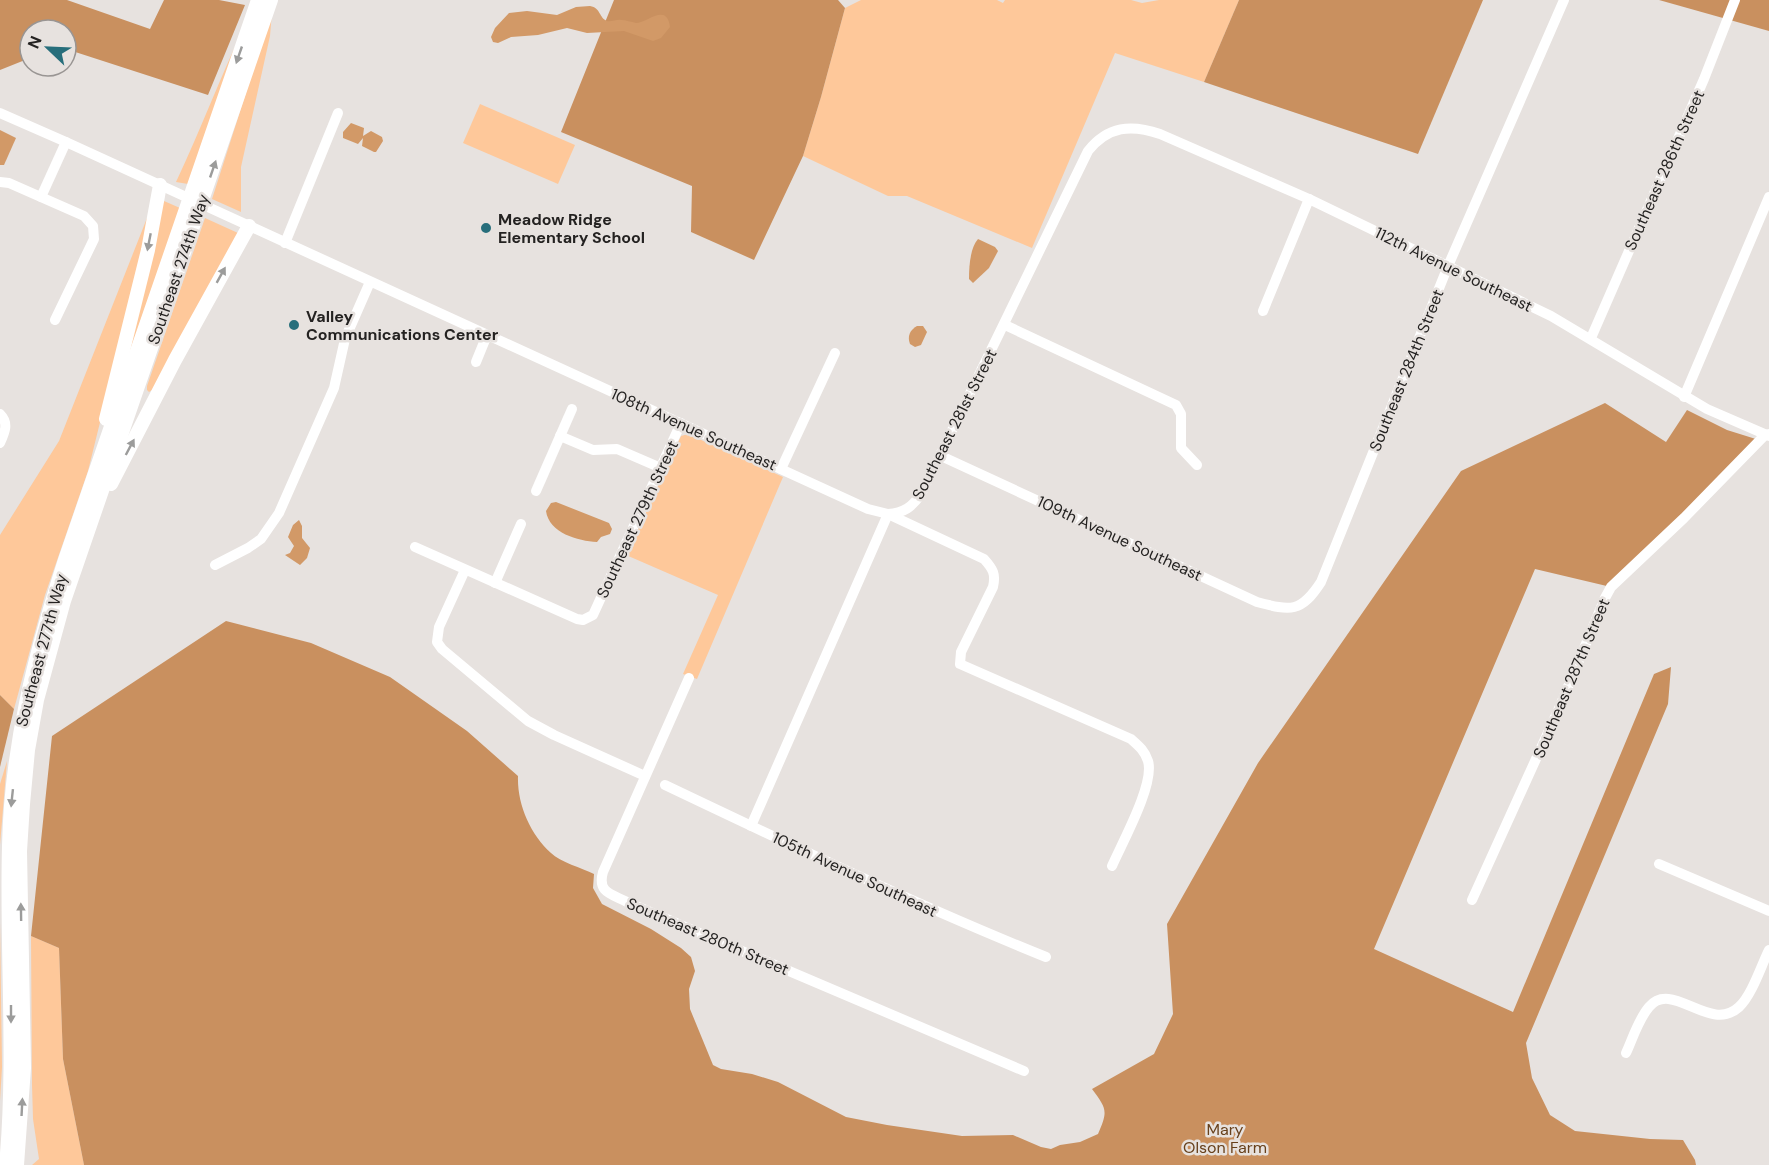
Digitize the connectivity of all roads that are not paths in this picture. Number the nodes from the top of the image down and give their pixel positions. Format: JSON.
{"nodes":[{"id":1,"x":258,"y":0,"type":"edge"},
{"id":2,"x":271,"y":0,"type":"edge"},
{"id":3,"x":1564,"y":0,"type":"edge"},
{"id":4,"x":1735,"y":0,"type":"edge"},
{"id":5,"x":0,"y":113,"type":"edge"},
{"id":6,"x":338,"y":113,"type":"dead end"},
{"id":7,"x":1127,"y":128,"type":"joint"},
{"id":8,"x":66,"y":142,"type":"junction"},
{"id":9,"x":0,"y":182,"type":"edge"},
{"id":10,"x":166,"y":188,"type":"junction"},
{"id":11,"x":41,"y":197,"type":"junction"},
{"id":12,"x":1769,"y":197,"type":"edge"},
{"id":13,"x":1309,"y":199,"type":"junction"},
{"id":14,"x":249,"y":226,"type":"junction"},
{"id":15,"x":285,"y":243,"type":"junction"},
{"id":16,"x":1448,"y":266,"type":"junction"},
{"id":17,"x":370,"y":282,"type":"junction"},
{"id":18,"x":1263,"y":310,"type":"dead end"},
{"id":19,"x":55,"y":320,"type":"dead end"},
{"id":20,"x":1005,"y":325,"type":"junction"},
{"id":21,"x":488,"y":335,"type":"junction"},
{"id":22,"x":1591,"y":338,"type":"junction"},
{"id":23,"x":835,"y":353,"type":"dead end"},
{"id":24,"x":476,"y":363,"type":"dead end"},
{"id":25,"x":1684,"y":397,"type":"junction"},
{"id":26,"x":572,"y":409,"type":"dead end"},
{"id":27,"x":3,"y":417,"type":"edge"},
{"id":28,"x":681,"y":423,"type":"junction"},
{"id":29,"x":1768,"y":435,"type":"edge"},
{"id":30,"x":560,"y":436,"type":"junction"},
{"id":31,"x":0,"y":442,"type":"edge"},
{"id":32,"x":941,"y":456,"type":"junction"},
{"id":33,"x":1197,"y":465,"type":"dead end"},
{"id":34,"x":661,"y":468,"type":"junction"},
{"id":35,"x":781,"y":469,"type":"junction"},
{"id":36,"x":536,"y":491,"type":"dead end"},
{"id":37,"x":87,"y":499,"type":"junction"},
{"id":38,"x":888,"y":514,"type":"junction"},
{"id":39,"x":521,"y":524,"type":"dead end"},
{"id":40,"x":85,"y":537,"type":"junction"},
{"id":41,"x":415,"y":547,"type":"dead end"},
{"id":42,"x":215,"y":565,"type":"dead end"},
{"id":43,"x":465,"y":570,"type":"junction"},
{"id":44,"x":495,"y":583,"type":"junction"},
{"id":45,"x":1302,"y":605,"type":"joint"},
{"id":46,"x":688,"y":678,"type":"dead end"},
{"id":47,"x":645,"y":776,"type":"junction"},
{"id":48,"x":665,"y":785,"type":"dead end"},
{"id":49,"x":751,"y":826,"type":"junction"},
{"id":50,"x":1659,"y":864,"type":"dead end"},
{"id":51,"x":1112,"y":866,"type":"dead end"},
{"id":52,"x":1472,"y":900,"type":"dead end"},
{"id":53,"x":1769,"y":910,"type":"edge"},
{"id":54,"x":1769,"y":950,"type":"edge"},
{"id":55,"x":1046,"y":957,"type":"dead end"},
{"id":56,"x":1626,"y":1053,"type":"dead end"},
{"id":57,"x":1024,"y":1071,"type":"dead end"},
{"id":58,"x":6,"y":1165,"type":"edge"},
{"id":59,"x":17,"y":1165,"type":"edge"}],
"edges":[{"from":1,"to":37,"type":"main road","name":"Southeast 274th Way","one_way":true},
{"from":40,"to":2,"type":"main road","name":"Southeast 274th Way","one_way":true},
{"from":3,"to":16,"type":"street","name":"Southeast 284th Street"},
{"from":4,"to":22,"type":"street","name":"Southeast 286th Street"},
{"from":5,"to":8,"type":"street","name":"108th Avenue Southeast"},
{"from":6,"to":15,"type":"street"},
{"from":7,"to":13,"type":"street","name":"112th Avenue Southeast"},
{"from":7,"to":20,"type":"street","name":"Southeast 281st Street"},
{"from":8,"to":10,"type":"street","name":"108th Avenue Southeast"},
{"from":8,"to":11,"type":"street"},
{"from":9,"to":11,"type":"street"},
{"from":10,"to":14,"type":"street","name":"108th Avenue Southeast"},
{"from":10,"to":37,"type":"main road","one_way":true},
{"from":11,"to":19,"type":"street"},
{"from":12,"to":25,"type":"street"},
{"from":13,"to":16,"type":"street","name":"112th Avenue Southeast"},
{"from":13,"to":18,"type":"street"},
{"from":14,"to":15,"type":"street","name":"108th Avenue Southeast"},
{"from":40,"to":14,"type":"main road","one_way":true},
{"from":15,"to":17,"type":"street","name":"108th Avenue Southeast"},
{"from":16,"to":22,"type":"street","name":"112th Avenue Southeast"},
{"from":16,"to":45,"type":"street","name":"Southeast 284th Street"},
{"from":17,"to":21,"type":"street","name":"108th Avenue Southeast"},
{"from":17,"to":42,"type":"street"},
{"from":20,"to":32,"type":"street","name":"Southeast 281st Street"},
{"from":20,"to":33,"type":"street"},
{"from":21,"to":24,"type":"street"},
{"from":21,"to":28,"type":"street","name":"108th Avenue Southeast"},
{"from":22,"to":25,"type":"street","name":"112th Avenue Southeast"},
{"from":23,"to":35,"type":"street"},
{"from":25,"to":29,"type":"street","name":"112th Avenue Southeast"},
{"from":26,"to":30,"type":"street"},
{"from":27,"to":31,"type":"street"},
{"from":28,"to":34,"type":"street","name":"Southeast 279th Street"},
{"from":28,"to":35,"type":"street","name":"108th Avenue Southeast"},
{"from":29,"to":52,"type":"street","name":"Southeast 287th Street"},
{"from":30,"to":34,"type":"street"},
{"from":30,"to":36,"type":"street"},
{"from":32,"to":38,"type":"street","name":"Southeast 281st Street"},
{"from":32,"to":45,"type":"street","name":"109th Avenue Southeast"},
{"from":34,"to":44,"type":"street","name":"Southeast 279th Street"},
{"from":35,"to":38,"type":"street","name":"108th Avenue Southeast"},
{"from":37,"to":58,"type":"main road","name":"Southeast 277th Way","one_way":true},
{"from":38,"to":49,"type":"street"},
{"from":38,"to":51,"type":"street","name":"108th Avenue Southeast"},
{"from":39,"to":44,"type":"street"},
{"from":59,"to":40,"type":"main road","name":"Southeast 277th Way","one_way":true},
{"from":41,"to":43,"type":"street"},
{"from":43,"to":44,"type":"street"},
{"from":43,"to":47,"type":"street"},
{"from":46,"to":47,"type":"street","name":"Southeast 280th Street"},
{"from":47,"to":57,"type":"street","name":"Southeast 280th Street"},
{"from":48,"to":49,"type":"street","name":"105th Avenue Southeast"},
{"from":49,"to":55,"type":"street","name":"105th Avenue Southeast"},
{"from":50,"to":53,"type":"street"},
{"from":54,"to":56,"type":"street"}]}
